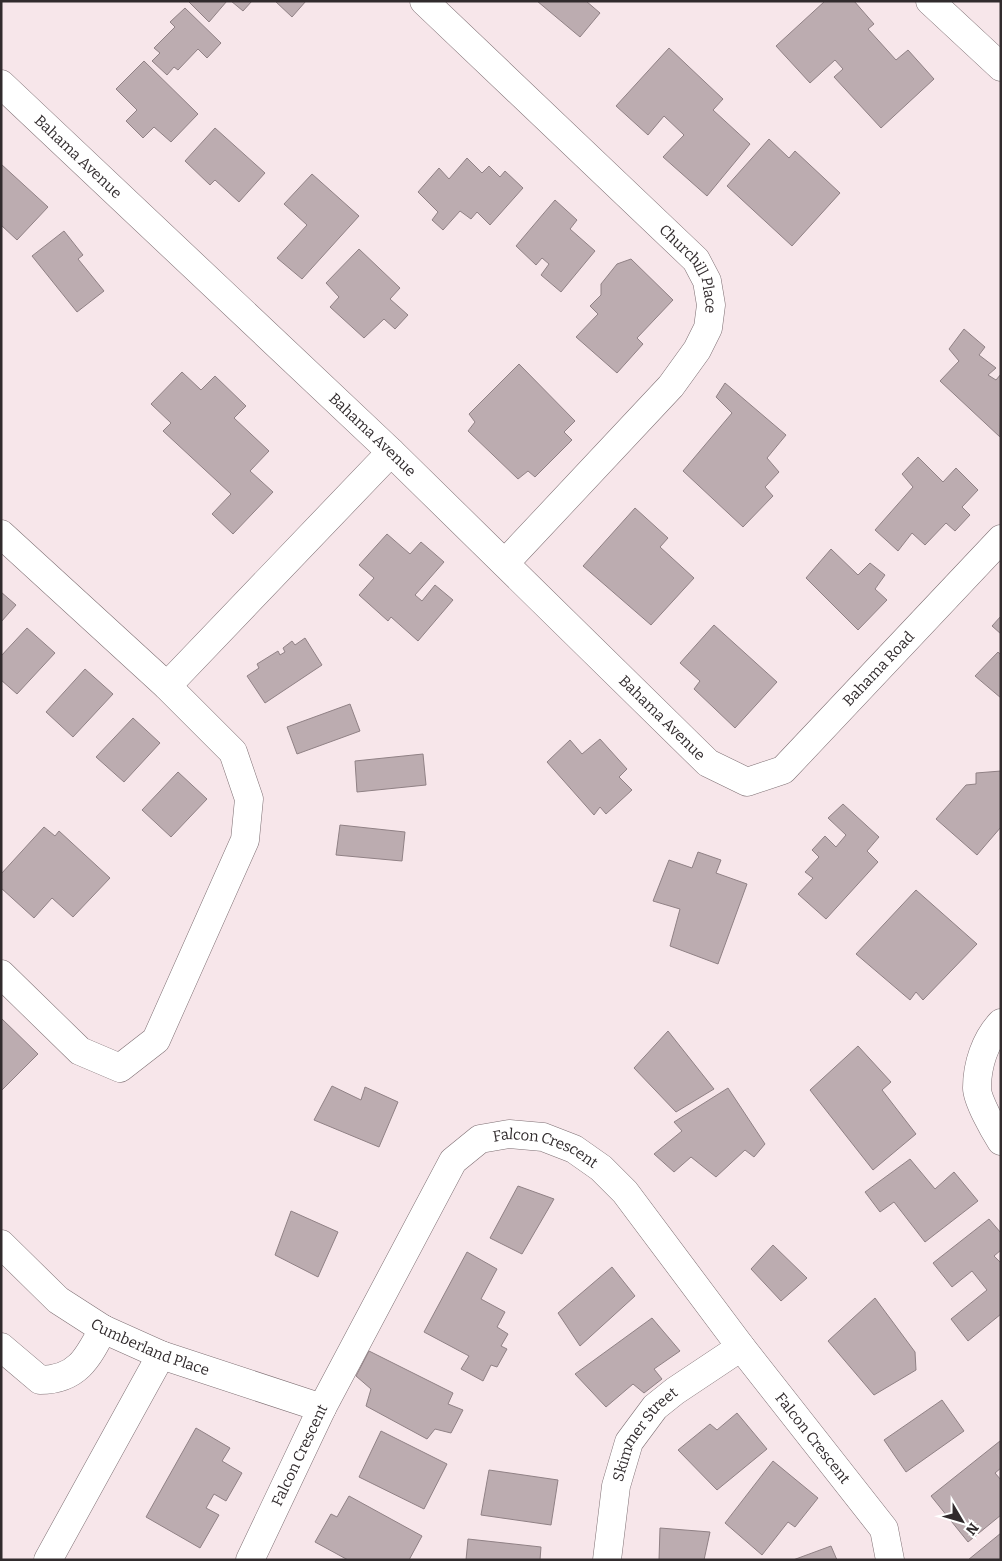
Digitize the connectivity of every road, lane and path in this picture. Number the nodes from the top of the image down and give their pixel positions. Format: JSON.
{"nodes":[{"id":1,"x":424,"y":1,"type":"edge"},
{"id":2,"x":930,"y":1,"type":"edge"},
{"id":3,"x":1001,"y":67,"type":"edge"},
{"id":4,"x":1,"y":84,"type":"edge"},
{"id":5,"x":391,"y":452,"type":"junction"},
{"id":6,"x":1,"y":534,"type":"edge"},
{"id":7,"x":1001,"y":539,"type":"edge"},
{"id":8,"x":505,"y":564,"type":"junction"},
{"id":9,"x":167,"y":686,"type":"junction"},
{"id":10,"x":747,"y":782,"type":"joint"},
{"id":11,"x":1,"y":974,"type":"edge"},
{"id":12,"x":1001,"y":1024,"type":"edge"},
{"id":13,"x":1001,"y":1141,"type":"edge"},
{"id":14,"x":1,"y":1244,"type":"edge"},
{"id":15,"x":103,"y":1329,"type":"junction"},
{"id":16,"x":1,"y":1346,"type":"edge"},
{"id":17,"x":741,"y":1347,"type":"junction"},
{"id":18,"x":161,"y":1355,"type":"junction"},
{"id":19,"x":322,"y":1408,"type":"junction"},
{"id":20,"x":48,"y":1560,"type":"edge"},
{"id":21,"x":250,"y":1560,"type":"edge"},
{"id":22,"x":608,"y":1560,"type":"edge"},
{"id":23,"x":890,"y":1560,"type":"edge"}],
"edges":[{"from":1,"to":8,"type":"street","name":"Churchill Place"},
{"from":2,"to":3,"type":"street"},
{"from":4,"to":5,"type":"street","name":"Bahama Avenue"},
{"from":5,"to":8,"type":"street","name":"Bahama Avenue"},
{"from":5,"to":9,"type":"street"},
{"from":6,"to":9,"type":"street"},
{"from":7,"to":10,"type":"street","name":"Bahama Road"},
{"from":8,"to":10,"type":"street","name":"Bahama Avenue"},
{"from":9,"to":11,"type":"street"},
{"from":12,"to":13,"type":"street"},
{"from":14,"to":15,"type":"street","name":"Cumberland Place"},
{"from":15,"to":16,"type":"street"},
{"from":15,"to":18,"type":"street","name":"Cumberland Place"},
{"from":17,"to":19,"type":"street","name":"Falcon Crescent"},
{"from":17,"to":22,"type":"street","name":"Skimmer Street"},
{"from":17,"to":23,"type":"street","name":"Falcon Crescent"},
{"from":18,"to":19,"type":"street","name":"Cumberland Place"},
{"from":18,"to":20,"type":"street"},
{"from":19,"to":21,"type":"street","name":"Falcon Crescent"}]}
